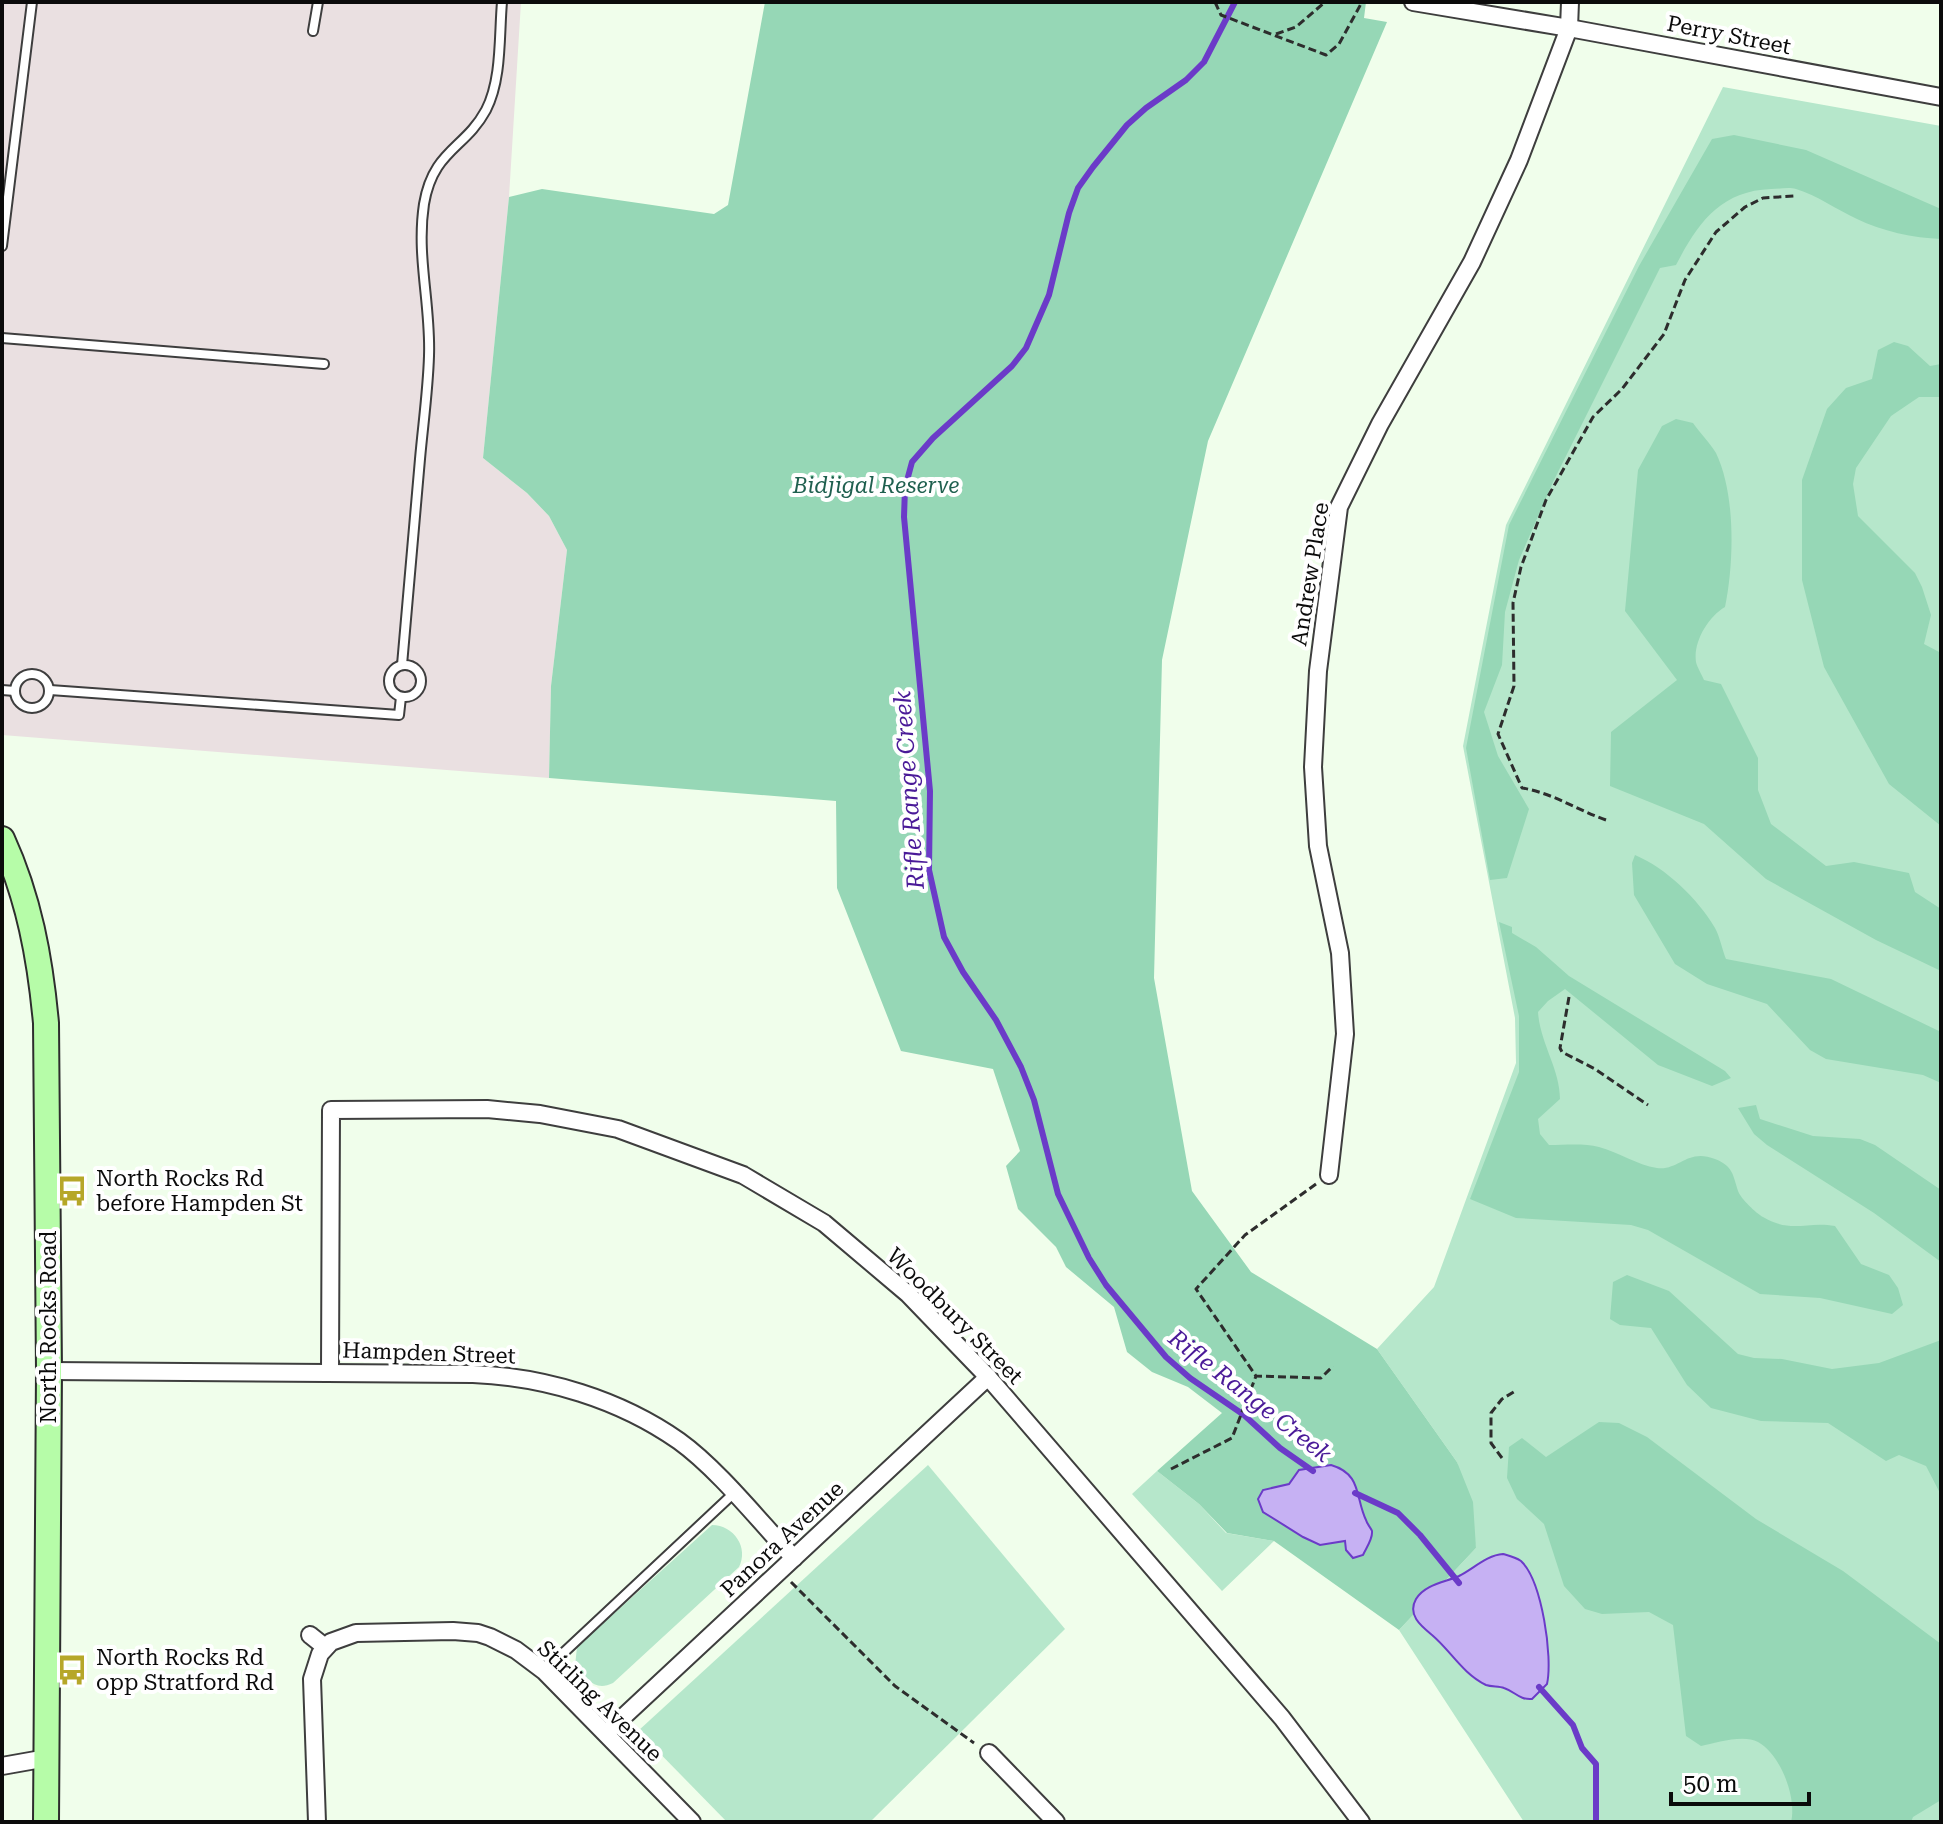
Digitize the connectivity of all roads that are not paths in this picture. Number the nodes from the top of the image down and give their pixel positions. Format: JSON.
{"nodes":[{"id":1,"x":32,"y":2,"type":"edge"},
{"id":2,"x":318,"y":2,"type":"edge"},
{"id":3,"x":502,"y":2,"type":"edge"},
{"id":4,"x":1413,"y":2,"type":"edge"},
{"id":5,"x":1570,"y":2,"type":"edge"},
{"id":6,"x":1569,"y":28,"type":"junction"},
{"id":7,"x":313,"y":31,"type":"dead end"},
{"id":8,"x":1941,"y":97,"type":"edge"},
{"id":9,"x":2,"y":246,"type":"edge"},
{"id":10,"x":2,"y":338,"type":"edge"},
{"id":11,"x":324,"y":364,"type":"dead end"},
{"id":12,"x":402,"y":665,"type":"junction"},
{"id":13,"x":2,"y":690,"type":"edge"},
{"id":14,"x":50,"y":690,"type":"junction"},
{"id":15,"x":15,"y":691,"type":"junction"},
{"id":16,"x":401,"y":697,"type":"junction"},
{"id":17,"x":2,"y":839,"type":"edge"},
{"id":18,"x":1329,"y":1175,"type":"road end"},
{"id":19,"x":49,"y":1371,"type":"junction"},
{"id":20,"x":330,"y":1372,"type":"junction"},
{"id":21,"x":988,"y":1377,"type":"junction"},
{"id":22,"x":733,"y":1494,"type":"junction"},
{"id":23,"x":794,"y":1558,"type":"junction"},
{"id":24,"x":310,"y":1635,"type":"dead end"},
{"id":25,"x":325,"y":1647,"type":"junction"},
{"id":26,"x":544,"y":1671,"type":"junction"},
{"id":27,"x":606,"y":1733,"type":"junction"},
{"id":28,"x":989,"y":1753,"type":"road end"},
{"id":29,"x":47,"y":1758,"type":"junction"},
{"id":30,"x":2,"y":1766,"type":"edge"},
{"id":31,"x":46,"y":1822,"type":"edge"},
{"id":32,"x":317,"y":1822,"type":"edge"},
{"id":33,"x":692,"y":1822,"type":"edge"},
{"id":34,"x":1056,"y":1822,"type":"edge"},
{"id":35,"x":1361,"y":1822,"type":"edge"}],
"edges":[{"from":1,"to":9,"type":"lane"},
{"from":2,"to":7,"type":"lane"},
{"from":3,"to":12,"type":"lane"},
{"from":4,"to":6,"type":"street","name":"Perry Street"},
{"from":5,"to":6,"type":"street","name":"Andrew Place"},
{"from":6,"to":8,"type":"street","name":"Perry Street"},
{"from":6,"to":18,"type":"street","name":"Andrew Place"},
{"from":10,"to":11,"type":"lane"},
{"from":12,"to":16,"type":"lane"},
{"from":12,"to":16,"type":"lane"},
{"from":13,"to":15,"type":"lane"},
{"from":14,"to":15,"type":"lane"},
{"from":14,"to":15,"type":"lane"},
{"from":14,"to":16,"type":"lane"},
{"from":17,"to":19,"type":"main road","name":"North Rocks Road"},
{"from":19,"to":20,"type":"street","name":"Hampden Street"},
{"from":19,"to":29,"type":"main road","name":"North Rocks Road"},
{"from":20,"to":21,"type":"street","name":"Woodbury Street"},
{"from":20,"to":22,"type":"street","name":"Hampden Street"},
{"from":21,"to":23,"type":"street","name":"Panora Avenue"},
{"from":21,"to":35,"type":"street","name":"Woodbury Street"},
{"from":22,"to":23,"type":"street","name":"Hampden Street"},
{"from":22,"to":26,"type":"lane"},
{"from":23,"to":27,"type":"street","name":"Panora Avenue"},
{"from":24,"to":25,"type":"street"},
{"from":25,"to":26,"type":"street","name":"Stirling Avenue"},
{"from":25,"to":32,"type":"street"},
{"from":26,"to":27,"type":"street","name":"Stirling Avenue"},
{"from":27,"to":33,"type":"street","name":"Stirling Avenue"},
{"from":28,"to":34,"type":"street"},
{"from":29,"to":30,"type":"street"},
{"from":29,"to":31,"type":"main road","name":"North Rocks Road"}]}
